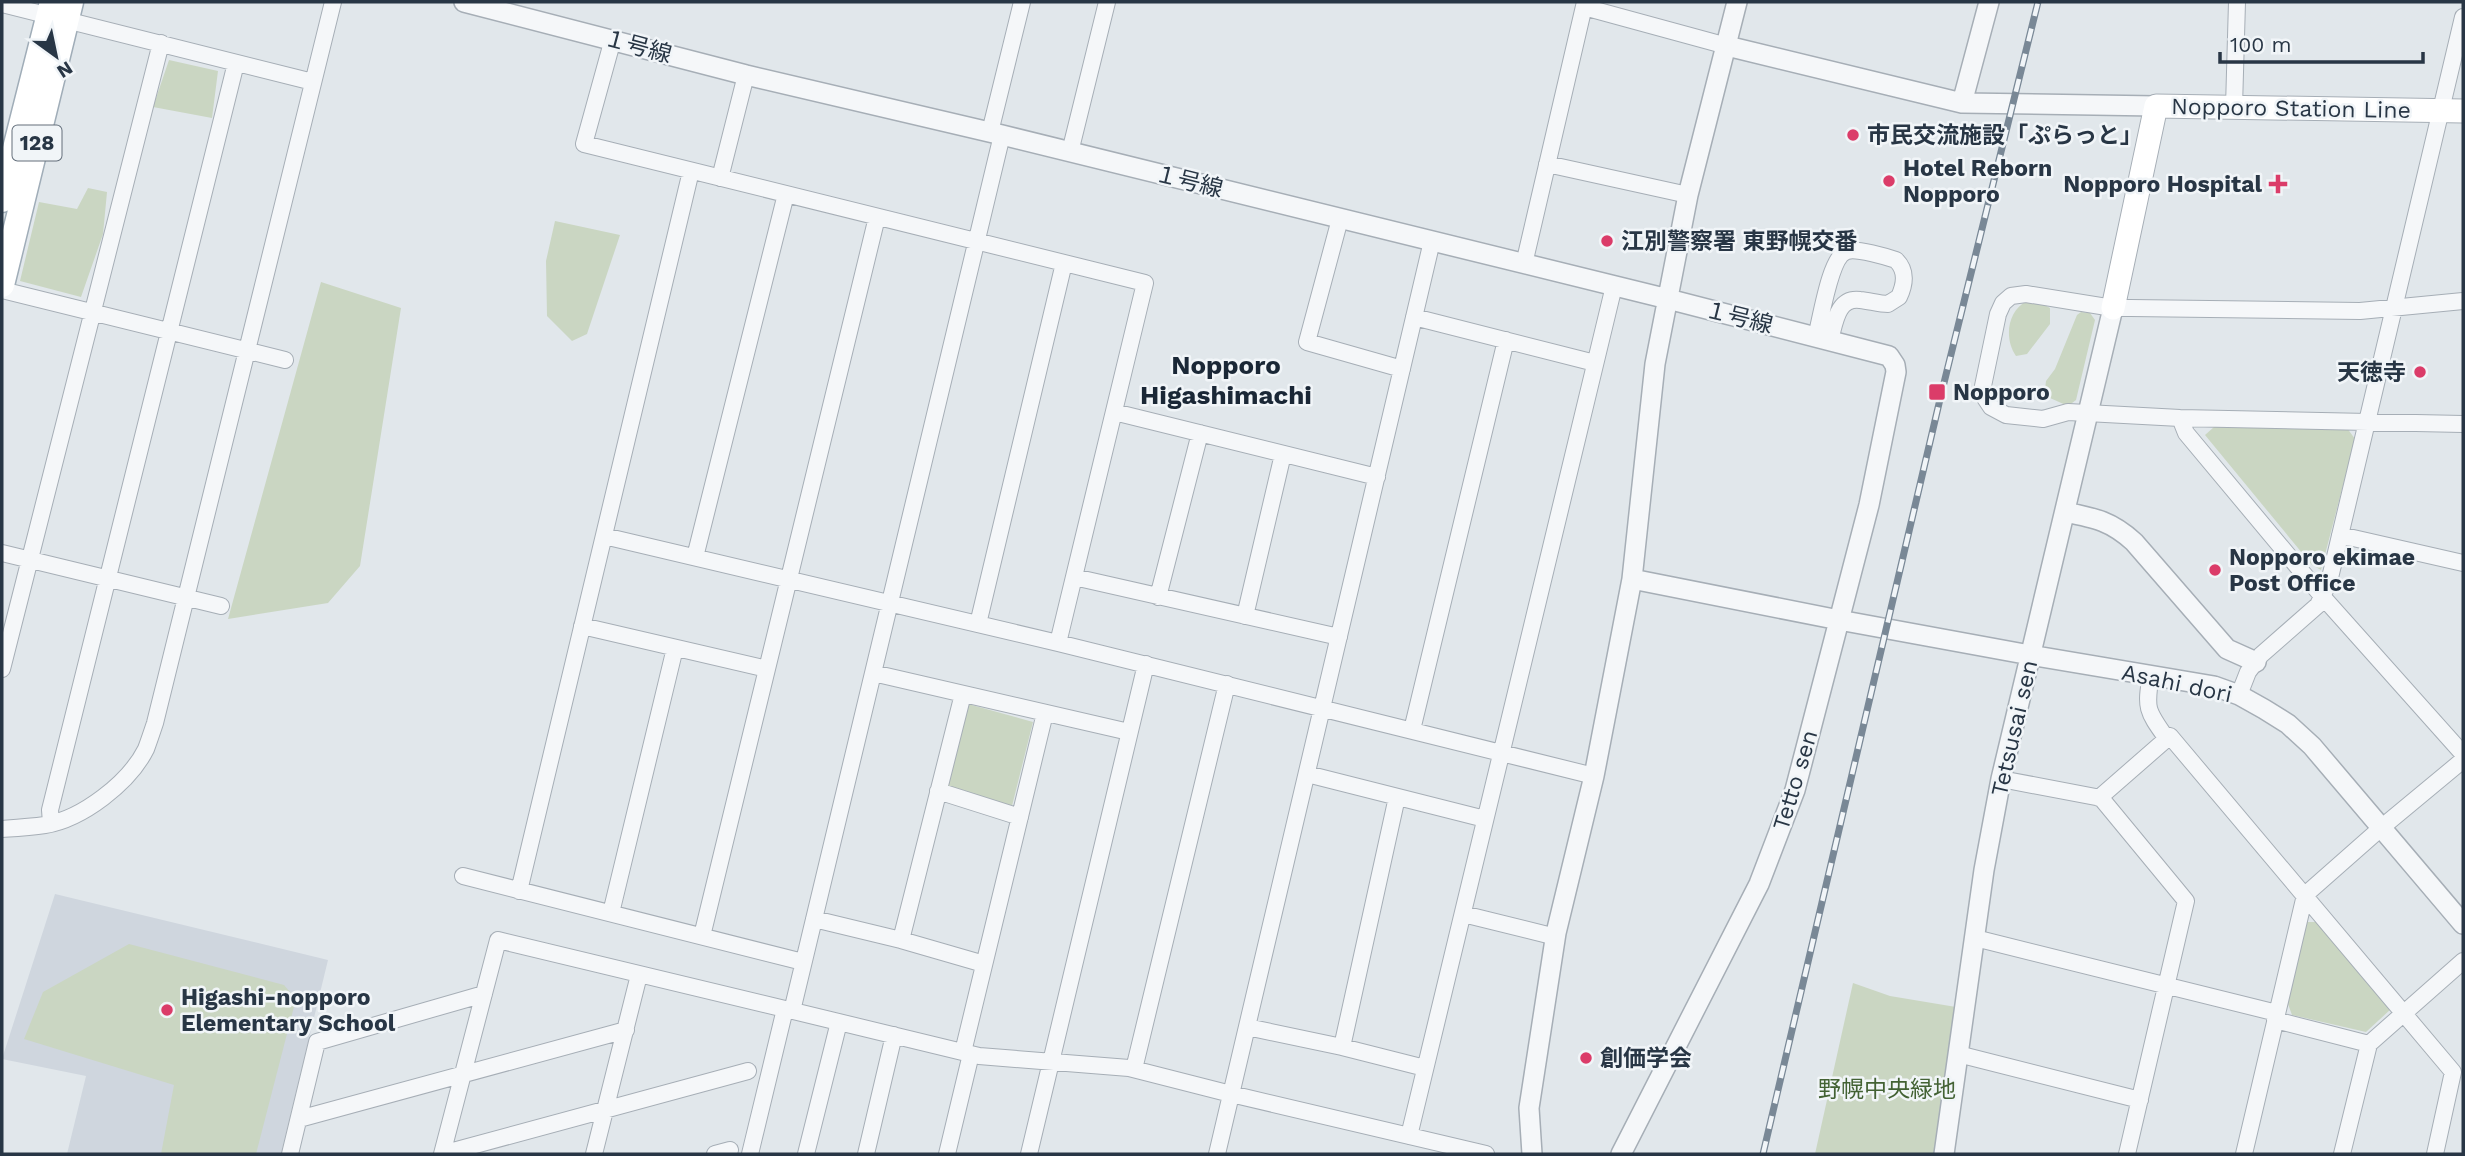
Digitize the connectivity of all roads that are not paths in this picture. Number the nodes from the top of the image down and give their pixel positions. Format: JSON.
{"nodes":[{"id":1,"x":333,"y":2,"type":"edge"},
{"id":2,"x":464,"y":2,"type":"edge"},
{"id":3,"x":1022,"y":2,"type":"edge"},
{"id":4,"x":1107,"y":2,"type":"edge"},
{"id":5,"x":1737,"y":2,"type":"edge"},
{"id":6,"x":1989,"y":2,"type":"edge"},
{"id":7,"x":2236,"y":2,"type":"edge"},
{"id":8,"x":2,"y":4,"type":"edge"},
{"id":9,"x":485,"y":4,"type":"edge"},
{"id":10,"x":1584,"y":4,"type":"edge"},
{"id":11,"x":60,"y":9,"type":"edge"},
{"id":12,"x":2463,"y":16,"type":"edge"},
{"id":13,"x":613,"y":39,"type":"junction"},
{"id":14,"x":161,"y":43,"type":"junction"},
{"id":15,"x":1727,"y":46,"type":"junction"},
{"id":16,"x":236,"y":63,"type":"junction"},
{"id":17,"x":746,"y":75,"type":"junction"},
{"id":18,"x":313,"y":82,"type":"junction"},
{"id":19,"x":1962,"y":103,"type":"junction"},
{"id":20,"x":2156,"y":106,"type":"junction"},
{"id":21,"x":2234,"y":107,"type":"junction"},
{"id":22,"x":2452,"y":111,"type":"edge"},
{"id":23,"x":996,"y":133,"type":"junction"},
{"id":24,"x":1070,"y":152,"type":"junction"},
{"id":25,"x":1547,"y":164,"type":"junction"},
{"id":26,"x":691,"y":171,"type":"junction"},
{"id":27,"x":720,"y":178,"type":"junction"},
{"id":28,"x":786,"y":194,"type":"junction"},
{"id":29,"x":1688,"y":195,"type":"junction"},
{"id":30,"x":2,"y":200,"type":"edge"},
{"id":31,"x":877,"y":217,"type":"junction"},
{"id":32,"x":1340,"y":219,"type":"junction"},
{"id":33,"x":976,"y":241,"type":"junction"},
{"id":34,"x":1432,"y":241,"type":"junction"},
{"id":35,"x":1064,"y":263,"type":"junction"},
{"id":36,"x":1524,"y":264,"type":"junction"},
{"id":37,"x":1614,"y":286,"type":"junction"},
{"id":38,"x":2,"y":287,"type":"edge"},
{"id":39,"x":1668,"y":299,"type":"junction"},
{"id":40,"x":2463,"y":301,"type":"edge"},
{"id":41,"x":2395,"y":307,"type":"junction"},
{"id":42,"x":2113,"y":308,"type":"junction"},
{"id":43,"x":93,"y":313,"type":"junction"},
{"id":44,"x":1414,"y":317,"type":"junction"},
{"id":45,"x":168,"y":331,"type":"junction"},
{"id":46,"x":1823,"y":338,"type":"junction"},
{"id":47,"x":1506,"y":340,"type":"junction"},
{"id":48,"x":247,"y":351,"type":"junction"},
{"id":49,"x":285,"y":360,"type":"dead end"},
{"id":50,"x":1595,"y":363,"type":"junction"},
{"id":51,"x":1402,"y":369,"type":"junction"},
{"id":52,"x":1895,"y":379,"type":"joint"},
{"id":53,"x":1114,"y":412,"type":"junction"},
{"id":54,"x":2088,"y":414,"type":"junction"},
{"id":55,"x":2180,"y":418,"type":"junction"},
{"id":56,"x":2367,"y":423,"type":"junction"},
{"id":57,"x":2463,"y":424,"type":"edge"},
{"id":58,"x":1200,"y":433,"type":"junction"},
{"id":59,"x":1283,"y":454,"type":"junction"},
{"id":60,"x":1377,"y":477,"type":"junction"},
{"id":61,"x":2065,"y":512,"type":"junction"},
{"id":62,"x":2340,"y":534,"type":"junction"},
{"id":63,"x":604,"y":536,"type":"junction"},
{"id":64,"x":2,"y":553,"type":"edge"},
{"id":65,"x":695,"y":557,"type":"junction"},
{"id":66,"x":30,"y":560,"type":"junction"},
{"id":67,"x":2463,"y":563,"type":"edge"},
{"id":68,"x":1074,"y":577,"type":"junction"},
{"id":69,"x":107,"y":578,"type":"junction"},
{"id":70,"x":1632,"y":579,"type":"junction"},
{"id":71,"x":789,"y":580,"type":"junction"},
{"id":72,"x":2322,"y":596,"type":"junction"},
{"id":73,"x":186,"y":597,"type":"junction"},
{"id":74,"x":1158,"y":597,"type":"junction"},
{"id":75,"x":889,"y":604,"type":"junction"},
{"id":76,"x":221,"y":606,"type":"dead end"},
{"id":77,"x":1245,"y":616,"type":"junction"},
{"id":78,"x":1839,"y":620,"type":"junction"},
{"id":79,"x":978,"y":624,"type":"junction"},
{"id":80,"x":582,"y":626,"type":"junction"},
{"id":81,"x":1339,"y":637,"type":"junction"},
{"id":82,"x":1058,"y":643,"type":"junction"},
{"id":83,"x":675,"y":648,"type":"junction"},
{"id":84,"x":2030,"y":656,"type":"junction"},
{"id":85,"x":2256,"y":662,"type":"junction"},
{"id":86,"x":1146,"y":664,"type":"junction"},
{"id":87,"x":2,"y":669,"type":"edge"},
{"id":88,"x":767,"y":669,"type":"junction"},
{"id":89,"x":873,"y":673,"type":"junction"},
{"id":90,"x":2151,"y":674,"type":"junction"},
{"id":91,"x":1227,"y":684,"type":"junction"},
{"id":92,"x":962,"y":694,"type":"junction"},
{"id":93,"x":2239,"y":695,"type":"junction"},
{"id":94,"x":1323,"y":707,"type":"junction"},
{"id":95,"x":1045,"y":713,"type":"junction"},
{"id":96,"x":1412,"y":730,"type":"junction"},
{"id":97,"x":1129,"y":732,"type":"junction"},
{"id":98,"x":2167,"y":739,"type":"junction"},
{"id":99,"x":1502,"y":752,"type":"junction"},
{"id":100,"x":2463,"y":754,"type":"edge"},
{"id":101,"x":1307,"y":774,"type":"junction"},
{"id":102,"x":1594,"y":776,"type":"junction"},
{"id":103,"x":2001,"y":779,"type":"junction"},
{"id":104,"x":938,"y":791,"type":"junction"},
{"id":105,"x":1397,"y":797,"type":"junction"},
{"id":106,"x":2099,"y":798,"type":"junction"},
{"id":107,"x":1020,"y":817,"type":"junction"},
{"id":108,"x":1485,"y":819,"type":"junction"},
{"id":109,"x":51,"y":823,"type":"junction"},
{"id":110,"x":2381,"y":828,"type":"junction"},
{"id":111,"x":2,"y":829,"type":"edge"},
{"id":112,"x":463,"y":876,"type":"dead end"},
{"id":113,"x":519,"y":891,"type":"junction"},
{"id":114,"x":2305,"y":895,"type":"junction"},
{"id":115,"x":611,"y":914,"type":"junction"},
{"id":116,"x":1463,"y":914,"type":"junction"},
{"id":117,"x":814,"y":919,"type":"junction"},
{"id":118,"x":2463,"y":924,"type":"edge"},
{"id":119,"x":702,"y":936,"type":"junction"},
{"id":120,"x":1556,"y":937,"type":"junction"},
{"id":121,"x":1975,"y":938,"type":"junction"},
{"id":122,"x":901,"y":940,"type":"junction"},
{"id":123,"x":2463,"y":961,"type":"edge"},
{"id":124,"x":803,"y":962,"type":"junction"},
{"id":125,"x":984,"y":964,"type":"junction"},
{"id":126,"x":639,"y":975,"type":"junction"},
{"id":127,"x":2167,"y":986,"type":"junction"},
{"id":128,"x":484,"y":994,"type":"junction"},
{"id":129,"x":789,"y":1010,"type":"junction"},
{"id":130,"x":2404,"y":1013,"type":"junction"},
{"id":131,"x":2276,"y":1017,"type":"junction"},
{"id":132,"x":839,"y":1022,"type":"junction"},
{"id":133,"x":1247,"y":1027,"type":"junction"},
{"id":134,"x":626,"y":1030,"type":"junction"},
{"id":135,"x":894,"y":1035,"type":"junction"},
{"id":136,"x":2369,"y":1044,"type":"junction"},
{"id":137,"x":1342,"y":1046,"type":"junction"},
{"id":138,"x":967,"y":1053,"type":"junction"},
{"id":139,"x":1958,"y":1054,"type":"junction"},
{"id":140,"x":1051,"y":1061,"type":"junction"},
{"id":141,"x":1425,"y":1068,"type":"junction"},
{"id":142,"x":1134,"y":1069,"type":"junction"},
{"id":143,"x":748,"y":1071,"type":"dead end"},
{"id":144,"x":464,"y":1073,"type":"junction"},
{"id":145,"x":1231,"y":1094,"type":"junction"},
{"id":146,"x":2140,"y":1100,"type":"junction"},
{"id":147,"x":606,"y":1109,"type":"junction"},
{"id":148,"x":299,"y":1119,"type":"junction"},
{"id":149,"x":1409,"y":1136,"type":"junction"},
{"id":150,"x":290,"y":1154,"type":"edge"},
{"id":151,"x":594,"y":1154,"type":"edge"},
{"id":152,"x":750,"y":1154,"type":"edge"},
{"id":153,"x":806,"y":1154,"type":"edge"},
{"id":154,"x":866,"y":1154,"type":"edge"},
{"id":155,"x":947,"y":1154,"type":"edge"},
{"id":156,"x":1029,"y":1154,"type":"edge"},
{"id":157,"x":1217,"y":1154,"type":"edge"},
{"id":158,"x":1486,"y":1154,"type":"edge"},
{"id":159,"x":1532,"y":1154,"type":"edge"},
{"id":160,"x":1621,"y":1154,"type":"edge"},
{"id":161,"x":1944,"y":1154,"type":"edge"},
{"id":162,"x":2127,"y":1154,"type":"edge"},
{"id":163,"x":2244,"y":1154,"type":"edge"},
{"id":164,"x":2342,"y":1154,"type":"edge"},
{"id":165,"x":2435,"y":1154,"type":"edge"}],
"edges":[{"from":1,"to":18,"type":"street"},
{"from":2,"to":9,"type":"street","name":"１号線"},
{"from":3,"to":23,"type":"street"},
{"from":4,"to":24,"type":"street"},
{"from":5,"to":15,"type":"street"},
{"from":6,"to":19,"type":"street"},
{"from":7,"to":21,"type":"street"},
{"from":8,"to":11,"type":"street"},
{"from":9,"to":13,"type":"street","name":"１号線"},
{"from":10,"to":15,"type":"street"},
{"from":10,"to":25,"type":"street"},
{"from":11,"to":14,"type":"street"},
{"from":11,"to":30,"type":"main road","number":"128"},
{"from":11,"to":38,"type":"main road","number":"128"},
{"from":12,"to":22,"type":"street"},
{"from":13,"to":17,"type":"street","name":"１号線"},
{"from":13,"to":26,"type":"street"},
{"from":14,"to":16,"type":"street"},
{"from":14,"to":43,"type":"street"},
{"from":15,"to":19,"type":"street"},
{"from":15,"to":29,"type":"street"},
{"from":16,"to":18,"type":"street"},
{"from":16,"to":45,"type":"street"},
{"from":17,"to":23,"type":"street","name":"１号線"},
{"from":17,"to":27,"type":"street"},
{"from":18,"to":48,"type":"street"},
{"from":19,"to":20,"type":"street"},
{"from":20,"to":21,"type":"main road","name":"Nopporo Station Line"},
{"from":20,"to":42,"type":"main road","name":"Nopporo Station Line"},
{"from":21,"to":22,"type":"main road","name":"Nopporo Station Line"},
{"from":22,"to":41,"type":"street"},
{"from":23,"to":24,"type":"street","name":"１号線"},
{"from":23,"to":33,"type":"street"},
{"from":24,"to":32,"type":"street","name":"１号線"},
{"from":25,"to":29,"type":"street"},
{"from":25,"to":36,"type":"street"},
{"from":26,"to":27,"type":"street"},
{"from":26,"to":63,"type":"street"},
{"from":27,"to":28,"type":"street"},
{"from":28,"to":31,"type":"street"},
{"from":28,"to":65,"type":"street"},
{"from":29,"to":39,"type":"street"},
{"from":31,"to":33,"type":"street"},
{"from":31,"to":71,"type":"street"},
{"from":32,"to":34,"type":"street","name":"１号線"},
{"from":32,"to":51,"type":"street"},
{"from":33,"to":35,"type":"street"},
{"from":33,"to":75,"type":"street"},
{"from":34,"to":36,"type":"street","name":"１号線"},
{"from":34,"to":44,"type":"street"},
{"from":35,"to":53,"type":"street"},
{"from":35,"to":79,"type":"street"},
{"from":36,"to":37,"type":"street","name":"１号線"},
{"from":37,"to":39,"type":"street","name":"１号線"},
{"from":37,"to":50,"type":"street"},
{"from":38,"to":43,"type":"street"},
{"from":39,"to":46,"type":"street","name":"１号線"},
{"from":39,"to":70,"type":"street"},
{"from":40,"to":41,"type":"street"},
{"from":41,"to":42,"type":"street"},
{"from":41,"to":56,"type":"street"},
{"from":42,"to":54,"type":"street","name":"Tetsusai sen"},
{"from":42,"to":54,"type":"street"},
{"from":43,"to":45,"type":"street"},
{"from":43,"to":66,"type":"street"},
{"from":44,"to":47,"type":"street"},
{"from":44,"to":51,"type":"street"},
{"from":45,"to":48,"type":"street"},
{"from":45,"to":69,"type":"street"},
{"from":46,"to":46,"type":"street"},
{"from":46,"to":52,"type":"street","name":"１号線"},
{"from":47,"to":50,"type":"street"},
{"from":47,"to":96,"type":"street"},
{"from":48,"to":49,"type":"street"},
{"from":48,"to":73,"type":"street"},
{"from":50,"to":99,"type":"street"},
{"from":51,"to":60,"type":"street"},
{"from":52,"to":78,"type":"street","name":"Tetto sen"},
{"from":53,"to":58,"type":"street"},
{"from":53,"to":68,"type":"street"},
{"from":54,"to":55,"type":"street"},
{"from":54,"to":61,"type":"street","name":"Tetsusai sen"},
{"from":55,"to":56,"type":"street"},
{"from":55,"to":72,"type":"street"},
{"from":56,"to":57,"type":"street"},
{"from":56,"to":62,"type":"street"},
{"from":58,"to":59,"type":"street"},
{"from":58,"to":74,"type":"street"},
{"from":59,"to":60,"type":"street"},
{"from":59,"to":77,"type":"street"},
{"from":60,"to":81,"type":"street"},
{"from":61,"to":84,"type":"street","name":"Tetsusai sen"},
{"from":61,"to":85,"type":"street"},
{"from":62,"to":67,"type":"street"},
{"from":62,"to":72,"type":"street"},
{"from":63,"to":65,"type":"street"},
{"from":63,"to":80,"type":"street"},
{"from":64,"to":66,"type":"street"},
{"from":65,"to":71,"type":"street"},
{"from":66,"to":69,"type":"street"},
{"from":66,"to":87,"type":"street"},
{"from":68,"to":74,"type":"street"},
{"from":68,"to":82,"type":"street"},
{"from":69,"to":73,"type":"street"},
{"from":69,"to":109,"type":"street"},
{"from":70,"to":78,"type":"street","name":"Asahi dori"},
{"from":70,"to":102,"type":"street"},
{"from":71,"to":75,"type":"street"},
{"from":71,"to":88,"type":"street"},
{"from":72,"to":85,"type":"street"},
{"from":72,"to":100,"type":"street"},
{"from":73,"to":76,"type":"street"},
{"from":73,"to":109,"type":"street"},
{"from":74,"to":77,"type":"street"},
{"from":75,"to":79,"type":"street"},
{"from":75,"to":89,"type":"street"},
{"from":77,"to":81,"type":"street"},
{"from":78,"to":84,"type":"street","name":"Asahi dori"},
{"from":78,"to":160,"type":"street","name":"Tetto sen"},
{"from":79,"to":82,"type":"street"},
{"from":80,"to":83,"type":"street"},
{"from":80,"to":113,"type":"street"},
{"from":81,"to":94,"type":"street"},
{"from":82,"to":86,"type":"street"},
{"from":83,"to":88,"type":"street"},
{"from":83,"to":115,"type":"street"},
{"from":84,"to":90,"type":"street","name":"Asahi dori"},
{"from":84,"to":103,"type":"street","name":"Tetsusai sen"},
{"from":85,"to":93,"type":"street"},
{"from":86,"to":91,"type":"street"},
{"from":86,"to":97,"type":"street"},
{"from":88,"to":119,"type":"street"},
{"from":89,"to":92,"type":"street"},
{"from":89,"to":117,"type":"street"},
{"from":90,"to":93,"type":"street","name":"Asahi dori"},
{"from":90,"to":98,"type":"street"},
{"from":91,"to":94,"type":"street"},
{"from":91,"to":142,"type":"street"},
{"from":92,"to":95,"type":"street"},
{"from":92,"to":104,"type":"street"},
{"from":93,"to":110,"type":"street","name":"Asahi dori"},
{"from":94,"to":96,"type":"street"},
{"from":94,"to":101,"type":"street"},
{"from":95,"to":97,"type":"street"},
{"from":95,"to":107,"type":"street"},
{"from":96,"to":99,"type":"street"},
{"from":97,"to":140,"type":"street"},
{"from":98,"to":106,"type":"street"},
{"from":98,"to":114,"type":"street"},
{"from":99,"to":102,"type":"street"},
{"from":99,"to":108,"type":"street"},
{"from":100,"to":110,"type":"street"},
{"from":101,"to":105,"type":"street"},
{"from":101,"to":133,"type":"street"},
{"from":102,"to":120,"type":"street"},
{"from":103,"to":106,"type":"street"},
{"from":103,"to":121,"type":"street","name":"Tetsusai sen"},
{"from":104,"to":107,"type":"street"},
{"from":104,"to":122,"type":"street"},
{"from":105,"to":108,"type":"street"},
{"from":105,"to":137,"type":"street"},
{"from":106,"to":127,"type":"street"},
{"from":107,"to":125,"type":"street"},
{"from":108,"to":116,"type":"street"},
{"from":109,"to":111,"type":"street"},
{"from":110,"to":114,"type":"street"},
{"from":110,"to":118,"type":"street","name":"Asahi dori"},
{"from":112,"to":113,"type":"street"},
{"from":113,"to":115,"type":"street"},
{"from":114,"to":130,"type":"street"},
{"from":114,"to":131,"type":"street"},
{"from":115,"to":119,"type":"street"},
{"from":116,"to":120,"type":"street"},
{"from":116,"to":141,"type":"street"},
{"from":117,"to":122,"type":"street"},
{"from":117,"to":124,"type":"street"},
{"from":119,"to":124,"type":"street"},
{"from":120,"to":159,"type":"street"},
{"from":121,"to":127,"type":"street"},
{"from":121,"to":139,"type":"street","name":"Tetsusai sen"},
{"from":122,"to":125,"type":"street"},
{"from":123,"to":130,"type":"street"},
{"from":124,"to":129,"type":"street"},
{"from":125,"to":138,"type":"street"},
{"from":126,"to":128,"type":"street"},
{"from":126,"to":129,"type":"street"},
{"from":126,"to":134,"type":"street"},
{"from":127,"to":131,"type":"street"},
{"from":127,"to":146,"type":"street"},
{"from":128,"to":144,"type":"street"},
{"from":128,"to":148,"type":"street"},
{"from":129,"to":132,"type":"street"},
{"from":129,"to":152,"type":"street"},
{"from":130,"to":136,"type":"street"},
{"from":130,"to":165,"type":"street"},
{"from":131,"to":136,"type":"street"},
{"from":131,"to":163,"type":"street"},
{"from":132,"to":135,"type":"street"},
{"from":132,"to":153,"type":"street"},
{"from":133,"to":137,"type":"street"},
{"from":133,"to":145,"type":"street"},
{"from":134,"to":144,"type":"street"},
{"from":134,"to":147,"type":"street"},
{"from":135,"to":138,"type":"street"},
{"from":135,"to":154,"type":"street"},
{"from":136,"to":164,"type":"street"},
{"from":137,"to":141,"type":"street"},
{"from":138,"to":140,"type":"street"},
{"from":138,"to":155,"type":"street"},
{"from":139,"to":146,"type":"street"},
{"from":139,"to":161,"type":"street","name":"Tetsusai sen"},
{"from":140,"to":142,"type":"street"},
{"from":140,"to":156,"type":"street"},
{"from":141,"to":149,"type":"street"},
{"from":142,"to":145,"type":"street"},
{"from":143,"to":147,"type":"street"},
{"from":144,"to":147,"type":"street"},
{"from":144,"to":148,"type":"street"},
{"from":145,"to":149,"type":"street"},
{"from":145,"to":157,"type":"street"},
{"from":146,"to":162,"type":"street"},
{"from":147,"to":151,"type":"street"},
{"from":148,"to":150,"type":"street"},
{"from":149,"to":158,"type":"street"}]}
